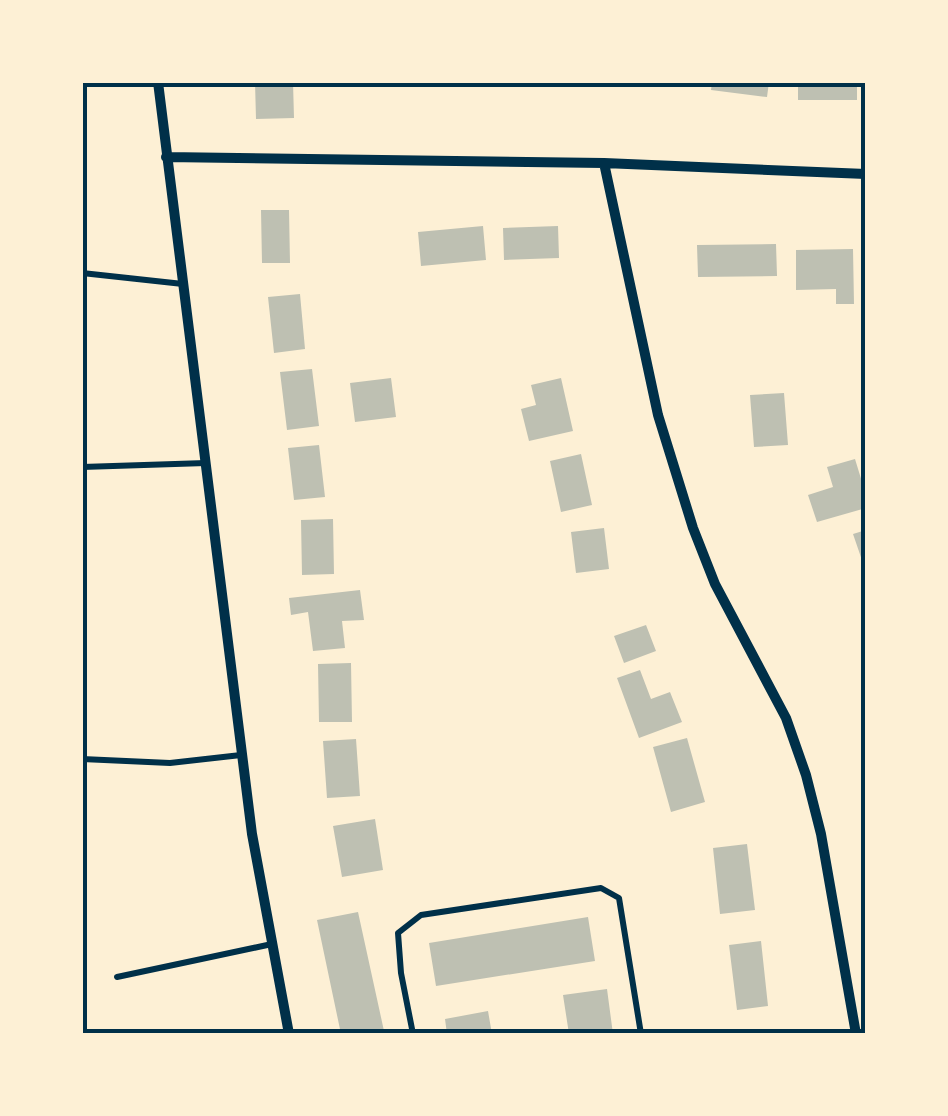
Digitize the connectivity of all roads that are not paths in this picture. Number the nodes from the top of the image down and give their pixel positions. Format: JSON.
{"nodes":[{"id":1,"x":158,"y":82,"type":"edge"},
{"id":2,"x":166,"y":157,"type":"junction"},
{"id":3,"x":604,"y":164,"type":"junction"},
{"id":4,"x":866,"y":174,"type":"edge"},
{"id":5,"x":82,"y":273,"type":"edge"},
{"id":6,"x":184,"y":284,"type":"junction"},
{"id":7,"x":207,"y":463,"type":"junction"},
{"id":8,"x":82,"y":467,"type":"edge"},
{"id":9,"x":242,"y":754,"type":"junction"},
{"id":10,"x":82,"y":759,"type":"edge"},
{"id":11,"x":272,"y":944,"type":"junction"},
{"id":12,"x":117,"y":978,"type":"dead end"},
{"id":13,"x":289,"y":1034,"type":"edge"},
{"id":14,"x":413,"y":1034,"type":"edge"},
{"id":15,"x":641,"y":1034,"type":"edge"},
{"id":16,"x":856,"y":1034,"type":"edge"}],
"edges":[{"from":1,"to":2,"type":"street"},
{"from":2,"to":3,"type":"street"},
{"from":2,"to":6,"type":"street"},
{"from":3,"to":4,"type":"street"},
{"from":3,"to":16,"type":"street"},
{"from":5,"to":6,"type":"lane"},
{"from":6,"to":7,"type":"street"},
{"from":7,"to":8,"type":"lane"},
{"from":7,"to":9,"type":"street"},
{"from":9,"to":10,"type":"lane"},
{"from":9,"to":11,"type":"street"},
{"from":11,"to":12,"type":"lane"},
{"from":11,"to":13,"type":"street"},
{"from":14,"to":15,"type":"lane"}]}
